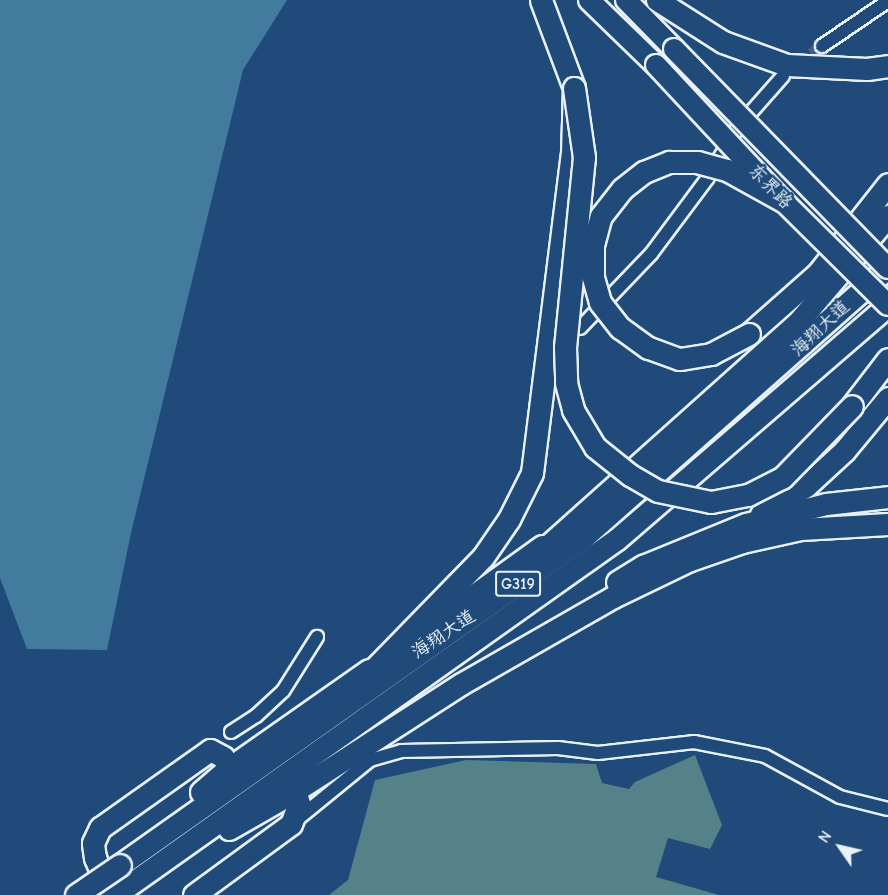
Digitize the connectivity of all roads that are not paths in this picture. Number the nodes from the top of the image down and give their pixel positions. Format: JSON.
{"nodes":[{"id":1,"x":541,"y":0,"type":"edge"},
{"id":2,"x":589,"y":0,"type":"edge"},
{"id":3,"x":626,"y":0,"type":"edge"},
{"id":4,"x":657,"y":0,"type":"edge"},
{"id":5,"x":888,"y":2,"type":"edge"},
{"id":6,"x":822,"y":46,"type":"tunnel mouth"},
{"id":7,"x":888,"y":66,"type":"edge"},
{"id":8,"x":783,"y":76,"type":"dead end"},
{"id":9,"x":574,"y":88,"type":"junction"},
{"id":10,"x":888,"y":184,"type":"edge"},
{"id":11,"x":783,"y":201,"type":"junction"},
{"id":12,"x":888,"y":216,"type":"edge"},
{"id":13,"x":888,"y":268,"type":"edge"},
{"id":14,"x":888,"y":304,"type":"edge"},
{"id":15,"x":580,"y":328,"type":"dead end"},
{"id":16,"x":888,"y":359,"type":"edge"},
{"id":17,"x":888,"y":398,"type":"edge"},
{"id":18,"x":888,"y":497,"type":"edge"},
{"id":19,"x":592,"y":508,"type":"junction"},
{"id":20,"x":746,"y":524,"type":"junction"},
{"id":21,"x":888,"y":524,"type":"edge"},
{"id":22,"x":448,"y":634,"type":"junction"},
{"id":23,"x":317,"y":637,"type":"dead end"},
{"id":24,"x":379,"y":663,"type":"junction"},
{"id":25,"x":462,"y":684,"type":"junction"},
{"id":26,"x":314,"y":730,"type":"junction"},
{"id":27,"x":231,"y":732,"type":"dead end"},
{"id":28,"x":261,"y":746,"type":"junction"},
{"id":29,"x":210,"y":750,"type":"junction"},
{"id":30,"x":229,"y":768,"type":"junction"},
{"id":31,"x":295,"y":791,"type":"junction"},
{"id":32,"x":888,"y":809,"type":"edge"},
{"id":33,"x":291,"y":824,"type":"junction"},
{"id":34,"x":120,"y":865,"type":"junction"},
{"id":35,"x":119,"y":891,"type":"edge"},
{"id":36,"x":76,"y":895,"type":"edge"},
{"id":37,"x":194,"y":895,"type":"edge"}],
"edges":[{"from":1,"to":9,"type":"highway"},
{"from":2,"to":11,"type":"main road","name":"东界路","bridge":true},
{"from":3,"to":13,"type":"main road","name":"东界路","bridge":true},
{"from":4,"to":7,"type":"highway"},
{"from":5,"to":6,"type":"street"},
{"from":8,"to":15,"type":"street"},
{"from":9,"to":16,"type":"highway","bridge":true},
{"from":9,"to":24,"type":"highway","bridge":true},
{"from":10,"to":11,"type":"highway","bridge":true},
{"from":11,"to":14,"type":"main road","name":"东界路","bridge":true},
{"from":12,"to":19,"type":"highway"},
{"from":13,"to":22,"type":"highway","name":"海翔大道","number":"G319"},
{"from":14,"to":35,"type":"highway","name":"海翔大道","number":"G319"},
{"from":17,"to":20,"type":"highway"},
{"from":18,"to":20,"type":"highway"},
{"from":19,"to":22,"type":"highway"},
{"from":19,"to":24,"type":"highway"},
{"from":20,"to":25,"type":"highway"},
{"from":21,"to":25,"type":"highway"},
{"from":22,"to":26,"type":"highway","name":"海翔大道","number":"G319"},
{"from":23,"to":27,"type":"street"},
{"from":24,"to":26,"type":"highway"},
{"from":24,"to":28,"type":"highway"},
{"from":25,"to":31,"type":"highway"},
{"from":26,"to":34,"type":"highway","name":"海翔大道","number":"G319"},
{"from":28,"to":29,"type":"highway"},
{"from":28,"to":30,"type":"highway"},
{"from":29,"to":30,"type":"highway"},
{"from":29,"to":35,"type":"highway"},
{"from":30,"to":34,"type":"highway"},
{"from":31,"to":33,"type":"highway"},
{"from":31,"to":35,"type":"highway"},
{"from":32,"to":33,"type":"street"},
{"from":33,"to":37,"type":"highway"},
{"from":34,"to":36,"type":"highway","bridge":true}]}
